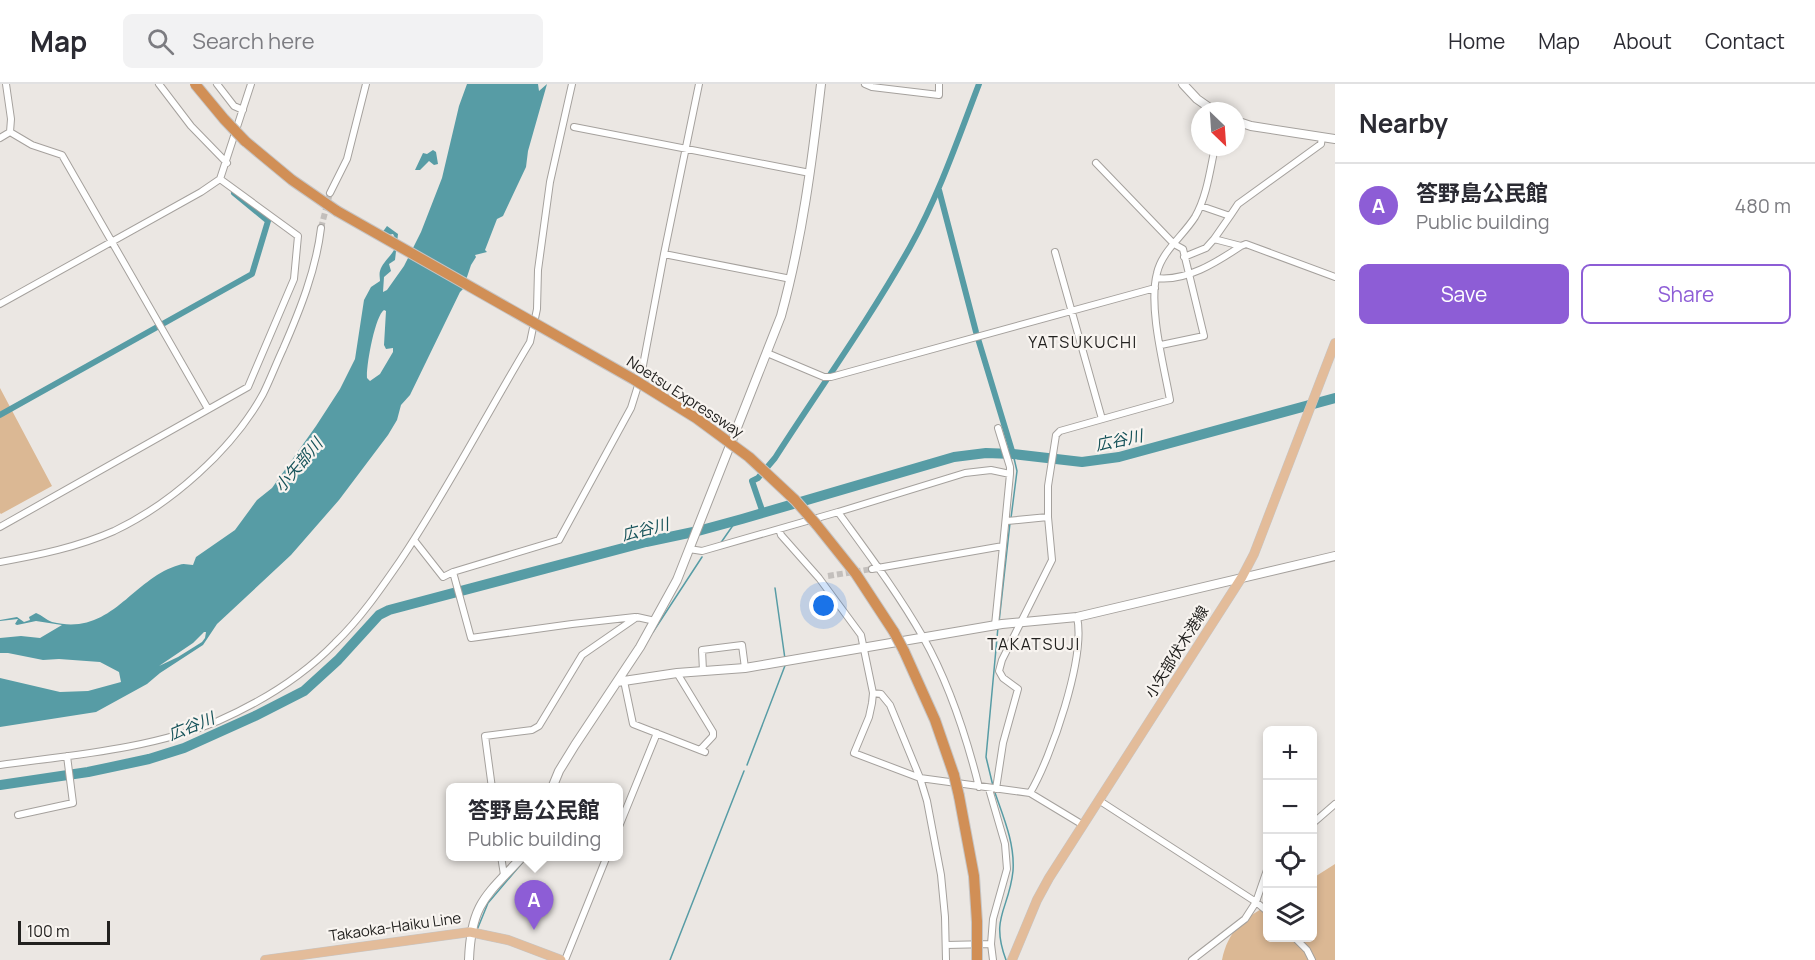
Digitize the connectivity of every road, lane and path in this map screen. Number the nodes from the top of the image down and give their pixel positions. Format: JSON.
{"nodes":[{"id":1,"x":6,"y":84,"type":"edge"},
{"id":2,"x":159,"y":84,"type":"edge"},
{"id":3,"x":195,"y":84,"type":"edge"},
{"id":4,"x":217,"y":84,"type":"edge"},
{"id":5,"x":251,"y":84,"type":"edge"},
{"id":6,"x":366,"y":84,"type":"edge"},
{"id":7,"x":572,"y":84,"type":"edge"},
{"id":8,"x":699,"y":84,"type":"edge"},
{"id":9,"x":821,"y":84,"type":"edge"},
{"id":10,"x":865,"y":84,"type":"edge"},
{"id":11,"x":939,"y":84,"type":"edge"},
{"id":12,"x":1183,"y":84,"type":"edge"},
{"id":13,"x":1201,"y":102,"type":"edge"},
{"id":14,"x":243,"y":110,"type":"junction"},
{"id":15,"x":1245,"y":124,"type":"edge"},
{"id":16,"x":574,"y":127,"type":"dead end"},
{"id":17,"x":10,"y":132,"type":"junction"},
{"id":18,"x":1322,"y":137,"type":"junction"},
{"id":19,"x":0,"y":138,"type":"edge"},
{"id":20,"x":1335,"y":140,"type":"edge"},
{"id":21,"x":686,"y":149,"type":"junction"},
{"id":22,"x":1213,"y":156,"type":"edge"},
{"id":23,"x":227,"y":163,"type":"junction"},
{"id":24,"x":1096,"y":163,"type":"dead end"},
{"id":25,"x":810,"y":173,"type":"junction"},
{"id":26,"x":220,"y":179,"type":"junction"},
{"id":27,"x":330,"y":194,"type":"tunnel mouth"},
{"id":28,"x":1201,"y":206,"type":"junction"},
{"id":29,"x":1230,"y":216,"type":"junction"},
{"id":30,"x":321,"y":228,"type":"tunnel mouth"},
{"id":31,"x":1214,"y":239,"type":"junction"},
{"id":32,"x":111,"y":241,"type":"junction"},
{"id":33,"x":1174,"y":244,"type":"junction"},
{"id":34,"x":1241,"y":246,"type":"junction"},
{"id":35,"x":1055,"y":252,"type":"dead end"},
{"id":36,"x":664,"y":254,"type":"junction"},
{"id":37,"x":1184,"y":257,"type":"junction"},
{"id":38,"x":1189,"y":273,"type":"junction"},
{"id":39,"x":1335,"y":277,"type":"edge"},
{"id":40,"x":1156,"y":278,"type":"junction"},
{"id":41,"x":791,"y":279,"type":"junction"},
{"id":42,"x":1155,"y":288,"type":"junction"},
{"id":43,"x":0,"y":304,"type":"edge"},
{"id":44,"x":1071,"y":311,"type":"junction"},
{"id":45,"x":1335,"y":343,"type":"edge"},
{"id":46,"x":1161,"y":345,"type":"junction"},
{"id":47,"x":767,"y":353,"type":"junction"},
{"id":48,"x":208,"y":409,"type":"junction"},
{"id":49,"x":1102,"y":419,"type":"junction"},
{"id":50,"x":998,"y":428,"type":"dead end"},
{"id":51,"x":1010,"y":474,"type":"junction"},
{"id":52,"x":838,"y":512,"type":"junction"},
{"id":53,"x":1048,"y":517,"type":"junction"},
{"id":54,"x":1010,"y":521,"type":"junction"},
{"id":55,"x":0,"y":527,"type":"edge"},
{"id":56,"x":779,"y":529,"type":"junction"},
{"id":57,"x":414,"y":540,"type":"junction"},
{"id":58,"x":690,"y":546,"type":"junction"},
{"id":59,"x":1004,"y":546,"type":"junction"},
{"id":60,"x":1335,"y":556,"type":"edge"},
{"id":61,"x":0,"y":562,"type":"edge"},
{"id":62,"x":876,"y":569,"type":"junction"},
{"id":63,"x":453,"y":572,"type":"junction"},
{"id":64,"x":828,"y":576,"type":"tunnel mouth"},
{"id":65,"x":1242,"y":577,"type":"junction"},
{"id":66,"x":819,"y":578,"type":"junction"},
{"id":67,"x":637,"y":617,"type":"junction"},
{"id":68,"x":1077,"y":617,"type":"junction"},
{"id":69,"x":655,"y":621,"type":"junction"},
{"id":70,"x":1022,"y":621,"type":"junction"},
{"id":71,"x":998,"y":624,"type":"junction"},
{"id":72,"x":923,"y":637,"type":"junction"},
{"id":73,"x":864,"y":648,"type":"junction"},
{"id":74,"x":745,"y":668,"type":"junction"},
{"id":75,"x":703,"y":671,"type":"junction"},
{"id":76,"x":677,"y":673,"type":"junction"},
{"id":77,"x":621,"y":681,"type":"junction"},
{"id":78,"x":873,"y":693,"type":"junction"},
{"id":79,"x":657,"y":733,"type":"junction"},
{"id":80,"x":67,"y":756,"type":"junction"},
{"id":81,"x":0,"y":765,"type":"edge"},
{"id":82,"x":920,"y":778,"type":"junction"},
{"id":83,"x":491,"y":783,"type":"edge"},
{"id":84,"x":555,"y":783,"type":"edge"},
{"id":85,"x":979,"y":787,"type":"junction"},
{"id":86,"x":992,"y":789,"type":"junction"},
{"id":87,"x":1030,"y":793,"type":"junction"},
{"id":88,"x":1100,"y":801,"type":"junction"},
{"id":89,"x":1335,"y":804,"type":"edge"},
{"id":90,"x":623,"y":813,"type":"edge"},
{"id":91,"x":18,"y":815,"type":"dead end"},
{"id":92,"x":1317,"y":820,"type":"edge"},
{"id":93,"x":1083,"y":825,"type":"junction"},
{"id":94,"x":502,"y":861,"type":"edge"},
{"id":95,"x":517,"y":861,"type":"edge"},
{"id":96,"x":605,"y":861,"type":"edge"},
{"id":97,"x":504,"y":875,"type":"junction"},
{"id":98,"x":1263,"y":882,"type":"edge"},
{"id":99,"x":1256,"y":902,"type":"junction"},
{"id":100,"x":1263,"y":908,"type":"edge"},
{"id":101,"x":470,"y":932,"type":"junction"},
{"id":102,"x":1299,"y":942,"type":"edge"},
{"id":103,"x":991,"y":944,"type":"junction"},
{"id":104,"x":946,"y":945,"type":"junction"},
{"id":105,"x":288,"y":958,"type":"edge"},
{"id":106,"x":265,"y":960,"type":"edge"},
{"id":107,"x":469,"y":960,"type":"edge"},
{"id":108,"x":563,"y":960,"type":"edge"},
{"id":109,"x":946,"y":960,"type":"edge"},
{"id":110,"x":977,"y":960,"type":"edge"},
{"id":111,"x":993,"y":960,"type":"edge"},
{"id":112,"x":1012,"y":960,"type":"edge"},
{"id":113,"x":1192,"y":960,"type":"edge"},
{"id":114,"x":1312,"y":960,"type":"edge"}],
"edges":[{"from":1,"to":17,"type":"street"},
{"from":2,"to":23,"type":"street"},
{"from":3,"to":110,"type":"highway","name":"Noetsu Expressway","bridge":true},
{"from":4,"to":14,"type":"street"},
{"from":5,"to":14,"type":"street"},
{"from":6,"to":27,"type":"street"},
{"from":7,"to":57,"type":"street"},
{"from":8,"to":21,"type":"street"},
{"from":9,"to":25,"type":"street"},
{"from":10,"to":11,"type":"street"},
{"from":12,"to":13,"type":"street"},
{"from":14,"to":23,"type":"street"},
{"from":15,"to":18,"type":"street"},
{"from":16,"to":21,"type":"street"},
{"from":17,"to":19,"type":"street"},
{"from":17,"to":32,"type":"street"},
{"from":18,"to":20,"type":"street"},
{"from":18,"to":29,"type":"street"},
{"from":21,"to":25,"type":"street"},
{"from":21,"to":36,"type":"street"},
{"from":22,"to":28,"type":"street"},
{"from":23,"to":26,"type":"street"},
{"from":24,"to":33,"type":"street"},
{"from":25,"to":41,"type":"street"},
{"from":26,"to":32,"type":"street"},
{"from":26,"to":48,"type":"street"},
{"from":28,"to":29,"type":"street"},
{"from":28,"to":33,"type":"street"},
{"from":29,"to":31,"type":"street"},
{"from":30,"to":61,"type":"street"},
{"from":31,"to":34,"type":"street"},
{"from":31,"to":37,"type":"street"},
{"from":32,"to":43,"type":"street"},
{"from":32,"to":48,"type":"street"},
{"from":33,"to":37,"type":"street"},
{"from":33,"to":40,"type":"street"},
{"from":34,"to":38,"type":"street"},
{"from":34,"to":39,"type":"street"},
{"from":35,"to":44,"type":"street"},
{"from":36,"to":41,"type":"street"},
{"from":36,"to":63,"type":"street"},
{"from":37,"to":38,"type":"street"},
{"from":38,"to":40,"type":"street"},
{"from":38,"to":46,"type":"street"},
{"from":40,"to":42,"type":"street"},
{"from":41,"to":47,"type":"street"},
{"from":42,"to":44,"type":"street"},
{"from":42,"to":46,"type":"street"},
{"from":44,"to":47,"type":"street"},
{"from":44,"to":49,"type":"street"},
{"from":45,"to":65,"type":"main road","name":"小矢部伏木港線"},
{"from":46,"to":49,"type":"street"},
{"from":47,"to":58,"type":"street"},
{"from":48,"to":55,"type":"street"},
{"from":49,"to":53,"type":"street"},
{"from":50,"to":51,"type":"street"},
{"from":51,"to":52,"type":"street"},
{"from":51,"to":54,"type":"street"},
{"from":52,"to":56,"type":"street"},
{"from":52,"to":62,"type":"street"},
{"from":53,"to":54,"type":"street"},
{"from":53,"to":70,"type":"street"},
{"from":54,"to":59,"type":"street"},
{"from":56,"to":58,"type":"street"},
{"from":56,"to":66,"type":"street"},
{"from":57,"to":63,"type":"street"},
{"from":57,"to":80,"type":"street"},
{"from":58,"to":69,"type":"street"},
{"from":59,"to":62,"type":"street"},
{"from":59,"to":71,"type":"street"},
{"from":60,"to":65,"type":"street"},
{"from":62,"to":72,"type":"street"},
{"from":63,"to":67,"type":"street"},
{"from":64,"to":66,"type":"street"},
{"from":65,"to":68,"type":"street"},
{"from":65,"to":88,"type":"main road","name":"小矢部伏木港線"},
{"from":66,"to":73,"type":"street"},
{"from":67,"to":69,"type":"street"},
{"from":67,"to":83,"type":"street"},
{"from":68,"to":70,"type":"street"},
{"from":68,"to":87,"type":"street"},
{"from":69,"to":77,"type":"street"},
{"from":70,"to":71,"type":"street"},
{"from":70,"to":86,"type":"street"},
{"from":71,"to":72,"type":"street"},
{"from":72,"to":73,"type":"street"},
{"from":72,"to":85,"type":"street"},
{"from":73,"to":74,"type":"street"},
{"from":73,"to":78,"type":"street"},
{"from":74,"to":75,"type":"street"},
{"from":74,"to":75,"type":"street"},
{"from":75,"to":76,"type":"street"},
{"from":76,"to":77,"type":"street"},
{"from":76,"to":79,"type":"street"},
{"from":77,"to":79,"type":"street"},
{"from":77,"to":84,"type":"street"},
{"from":78,"to":82,"type":"street"},
{"from":78,"to":82,"type":"street"},
{"from":79,"to":90,"type":"street"},
{"from":80,"to":81,"type":"street"},
{"from":80,"to":91,"type":"street"},
{"from":82,"to":85,"type":"street"},
{"from":82,"to":104,"type":"street"},
{"from":85,"to":86,"type":"street"},
{"from":86,"to":87,"type":"street"},
{"from":86,"to":103,"type":"street"},
{"from":87,"to":93,"type":"street"},
{"from":88,"to":93,"type":"main road","name":"小矢部伏木港線"},
{"from":88,"to":99,"type":"street"},
{"from":89,"to":92,"type":"street"},
{"from":93,"to":112,"type":"main road","name":"小矢部伏木港線"},
{"from":94,"to":97,"type":"street"},
{"from":95,"to":97,"type":"street"},
{"from":96,"to":108,"type":"street"},
{"from":97,"to":101,"type":"street"},
{"from":98,"to":99,"type":"street"},
{"from":99,"to":100,"type":"street"},
{"from":99,"to":113,"type":"street"},
{"from":101,"to":105,"type":"main road","name":"Takaoka-Haiku Line"},
{"from":101,"to":107,"type":"street"},
{"from":101,"to":108,"type":"main road","name":"Takaoka-Haiku Line"},
{"from":102,"to":114,"type":"street"},
{"from":103,"to":104,"type":"street"},
{"from":103,"to":111,"type":"street"},
{"from":104,"to":109,"type":"street"},
{"from":105,"to":106,"type":"main road","name":"Takaoka-Haiku Line"}]}
